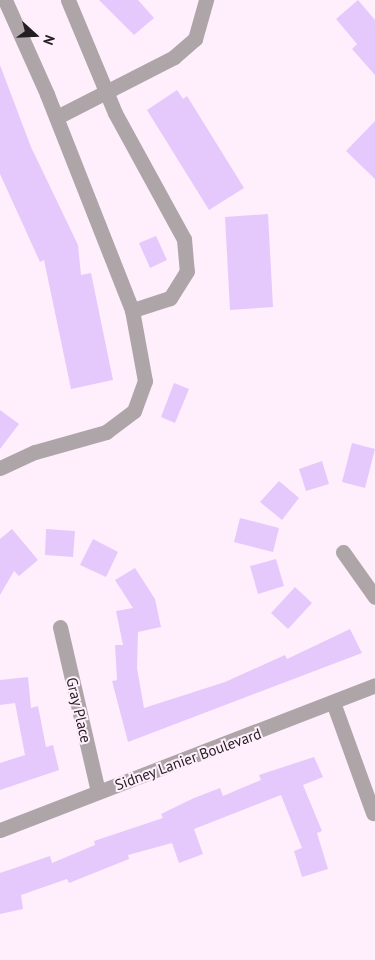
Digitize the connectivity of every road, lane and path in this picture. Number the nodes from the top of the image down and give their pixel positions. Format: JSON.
{"nodes":[{"id":1,"x":5,"y":0,"type":"edge"},
{"id":2,"x":68,"y":0,"type":"edge"},
{"id":3,"x":206,"y":0,"type":"edge"},
{"id":4,"x":106,"y":95,"type":"junction"},
{"id":5,"x":57,"y":117,"type":"junction"},
{"id":6,"x":132,"y":310,"type":"junction"},
{"id":7,"x":0,"y":468,"type":"edge"},
{"id":8,"x":343,"y":552,"type":"dead end"},
{"id":9,"x":375,"y":597,"type":"edge"},
{"id":10,"x":60,"y":627,"type":"dead end"},
{"id":11,"x":375,"y":685,"type":"edge"},
{"id":12,"x":334,"y":705,"type":"junction"},
{"id":13,"x":98,"y":792,"type":"junction"},
{"id":14,"x":373,"y":813,"type":"dead end"},
{"id":15,"x":0,"y":830,"type":"edge"}],
"edges":[{"from":1,"to":5,"type":"street"},
{"from":2,"to":4,"type":"street"},
{"from":3,"to":4,"type":"street"},
{"from":4,"to":5,"type":"street"},
{"from":4,"to":6,"type":"street"},
{"from":5,"to":6,"type":"street"},
{"from":6,"to":7,"type":"street"},
{"from":8,"to":9,"type":"street"},
{"from":10,"to":13,"type":"street","name":"Gray Place"},
{"from":11,"to":12,"type":"street","name":"Sidney Lanier Boulevard"},
{"from":12,"to":13,"type":"street","name":"Sidney Lanier Boulevard"},
{"from":12,"to":14,"type":"street"},
{"from":13,"to":15,"type":"street","name":"Sidney Lanier Boulevard"}]}
